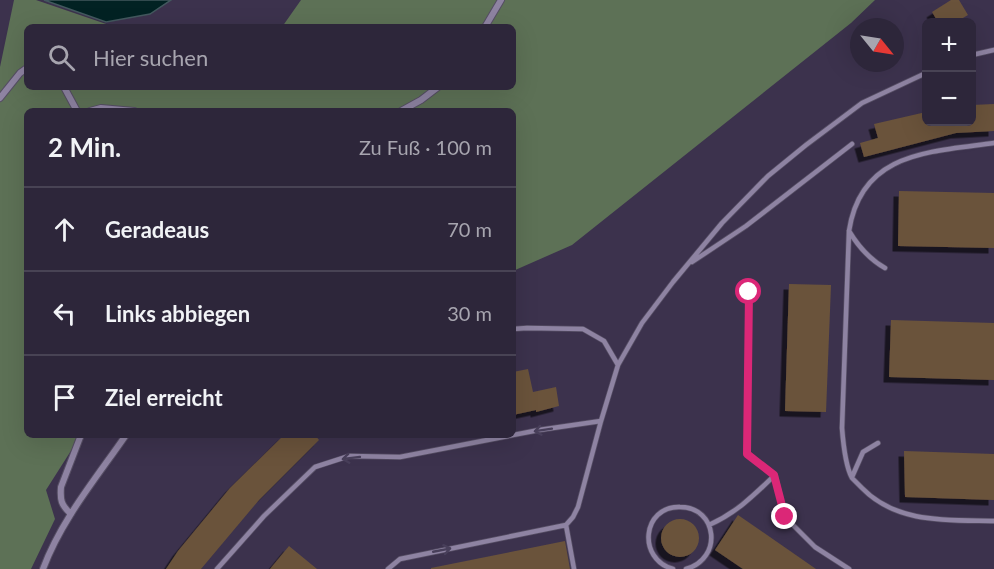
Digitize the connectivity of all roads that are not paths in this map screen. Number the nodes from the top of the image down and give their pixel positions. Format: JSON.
{"nodes":[{"id":1,"x":501,"y":0,"type":"edge"},
{"id":2,"x":487,"y":24,"type":"edge"},
{"id":3,"x":994,"y":50,"type":"edge"},
{"id":4,"x":976,"y":54,"type":"edge"},
{"id":5,"x":24,"y":70,"type":"edge"},
{"id":6,"x":922,"y":75,"type":"edge"},
{"id":7,"x":66,"y":90,"type":"edge"},
{"id":8,"x":434,"y":90,"type":"edge"},
{"id":9,"x":0,"y":98,"type":"edge"},
{"id":10,"x":75,"y":108,"type":"edge"},
{"id":11,"x":406,"y":108,"type":"edge"},
{"id":12,"x":994,"y":143,"type":"edge"},
{"id":13,"x":852,"y":144,"type":"dead end"},
{"id":14,"x":849,"y":231,"type":"junction"},
{"id":15,"x":686,"y":266,"type":"junction"},
{"id":16,"x":885,"y":268,"type":"dead end"},
{"id":17,"x":749,"y":292,"type":"dead end"},
{"id":18,"x":516,"y":329,"type":"edge"},
{"id":19,"x":618,"y":365,"type":"junction"},
{"id":20,"x":601,"y":421,"type":"junction"},
{"id":21,"x":516,"y":434,"type":"edge"},
{"id":22,"x":80,"y":438,"type":"edge"},
{"id":23,"x":124,"y":438,"type":"edge"},
{"id":24,"x":498,"y":438,"type":"edge"},
{"id":25,"x":878,"y":443,"type":"dead end"},
{"id":26,"x":774,"y":475,"type":"junction"},
{"id":27,"x":852,"y":477,"type":"junction"},
{"id":28,"x":71,"y":514,"type":"junction"},
{"id":29,"x":994,"y":521,"type":"edge"},
{"id":30,"x":566,"y":525,"type":"junction"},
{"id":31,"x":709,"y":525,"type":"junction"},
{"id":32,"x":44,"y":569,"type":"edge"},
{"id":33,"x":217,"y":569,"type":"edge"},
{"id":34,"x":388,"y":569,"type":"edge"},
{"id":35,"x":574,"y":569,"type":"edge"},
{"id":36,"x":673,"y":569,"type":"edge"},
{"id":37,"x":686,"y":569,"type":"edge"},
{"id":38,"x":849,"y":569,"type":"edge"}],
"edges":[{"from":1,"to":2,"type":"street"},
{"from":3,"to":4,"type":"lane"},
{"from":5,"to":9,"type":"street"},
{"from":6,"to":15,"type":"lane"},
{"from":7,"to":10,"type":"street"},
{"from":8,"to":11,"type":"street"},
{"from":12,"to":14,"type":"lane"},
{"from":13,"to":15,"type":"lane"},
{"from":14,"to":16,"type":"lane"},
{"from":14,"to":27,"type":"lane"},
{"from":15,"to":19,"type":"lane"},
{"from":17,"to":26,"type":"lane"},
{"from":18,"to":19,"type":"lane"},
{"from":19,"to":20,"type":"lane"},
{"from":20,"to":21,"type":"lane","one_way":true},
{"from":20,"to":30,"type":"lane"},
{"from":22,"to":28,"type":"street"},
{"from":23,"to":28,"type":"street"},
{"from":24,"to":33,"type":"lane","one_way":true},
{"from":25,"to":27,"type":"lane"},
{"from":26,"to":31,"type":"lane"},
{"from":26,"to":38,"type":"lane"},
{"from":27,"to":29,"type":"lane"},
{"from":28,"to":32,"type":"street"},
{"from":34,"to":30,"type":"lane","one_way":true},
{"from":30,"to":35,"type":"lane"},
{"from":31,"to":36,"type":"lane"},
{"from":31,"to":37,"type":"lane"}]}
